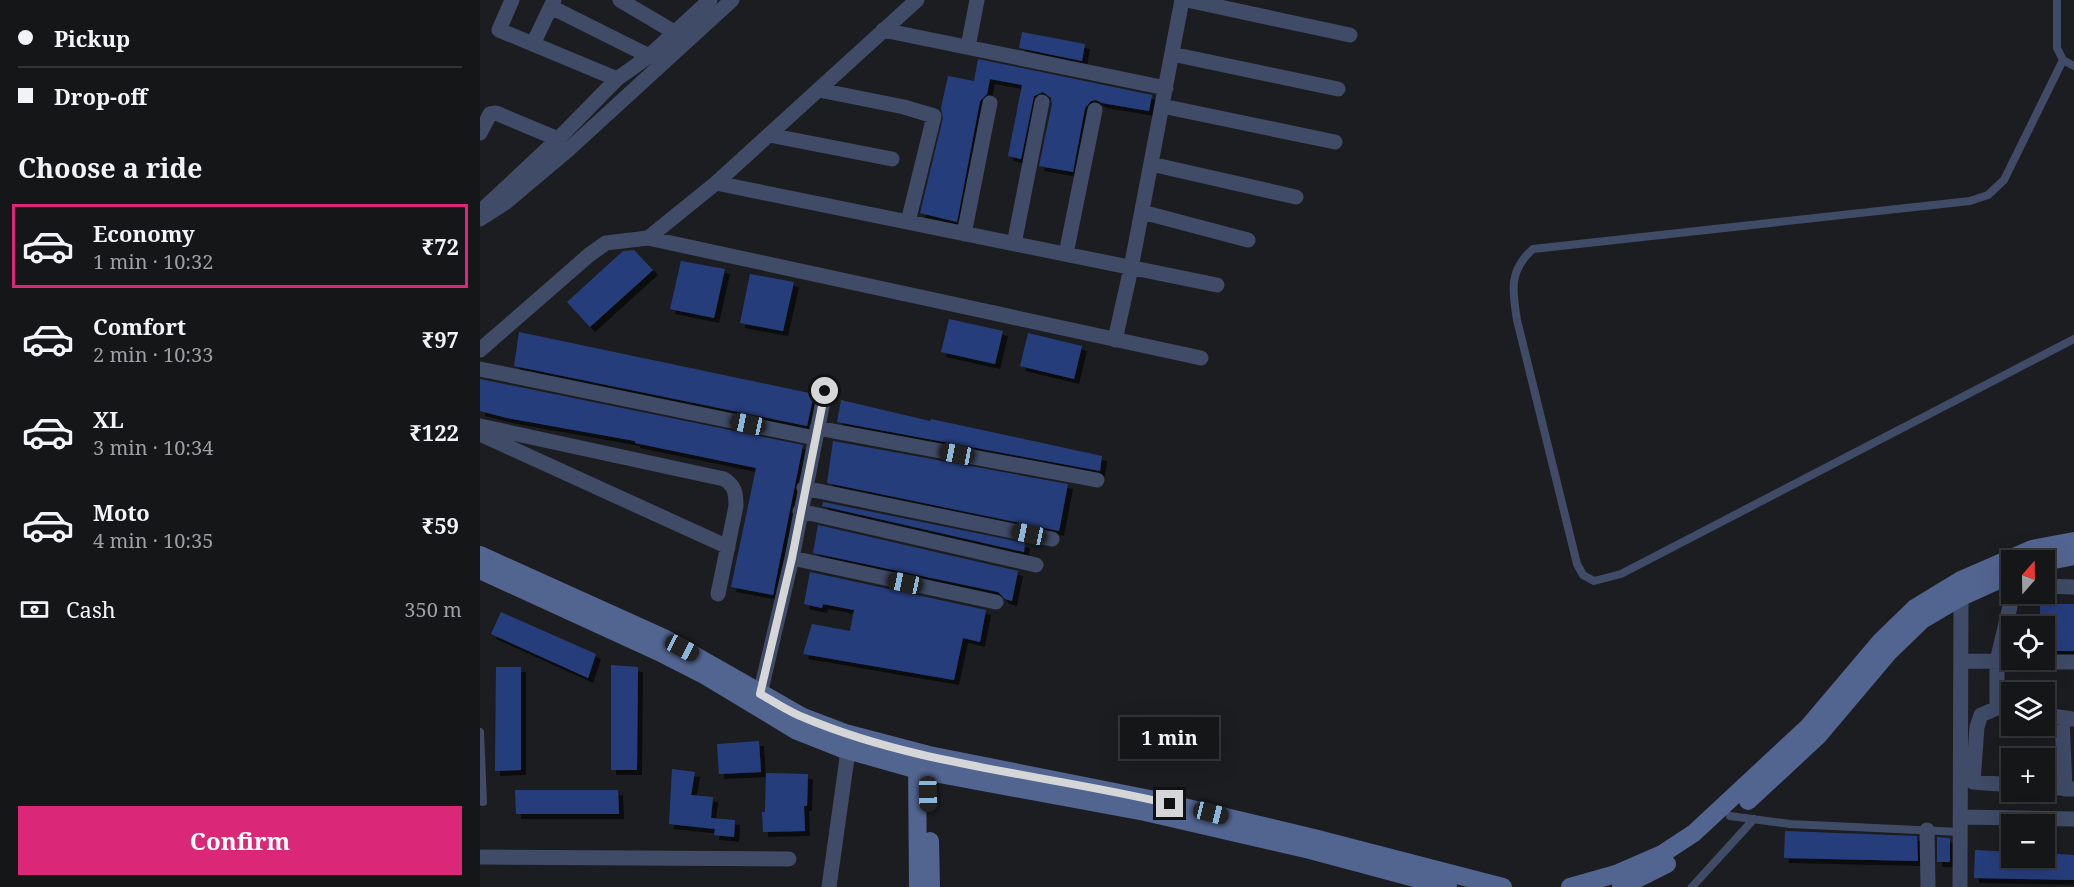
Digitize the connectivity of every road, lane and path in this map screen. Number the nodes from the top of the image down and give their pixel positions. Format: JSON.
{"nodes":[{"id":1,"x":512,"y":0,"type":"edge"},
{"id":2,"x":620,"y":0,"type":"edge"},
{"id":3,"x":710,"y":0,"type":"edge"},
{"id":4,"x":732,"y":0,"type":"edge"},
{"id":5,"x":917,"y":0,"type":"edge"},
{"id":6,"x":977,"y":0,"type":"edge"},
{"id":7,"x":1182,"y":0,"type":"edge"},
{"id":8,"x":1187,"y":0,"type":"edge"},
{"id":9,"x":2057,"y":0,"type":"edge"},
{"id":10,"x":553,"y":4,"type":"edge"},
{"id":11,"x":643,"y":6,"type":"edge"},
{"id":12,"x":883,"y":30,"type":"junction"},
{"id":13,"x":674,"y":32,"type":"junction"},
{"id":14,"x":1350,"y":35,"type":"dead end"},
{"id":15,"x":533,"y":44,"type":"junction"},
{"id":16,"x":969,"y":47,"type":"junction"},
{"id":17,"x":1172,"y":54,"type":"junction"},
{"id":18,"x":649,"y":56,"type":"junction"},
{"id":19,"x":2063,"y":60,"type":"junction"},
{"id":20,"x":2074,"y":66,"type":"edge"},
{"id":21,"x":617,"y":79,"type":"junction"},
{"id":22,"x":1166,"y":88,"type":"junction"},
{"id":23,"x":1338,"y":89,"type":"dead end"},
{"id":24,"x":819,"y":90,"type":"junction"},
{"id":25,"x":1042,"y":102,"type":"dead end"},
{"id":26,"x":990,"y":103,"type":"dead end"},
{"id":27,"x":1162,"y":106,"type":"junction"},
{"id":28,"x":1095,"y":110,"type":"dead end"},
{"id":29,"x":480,"y":133,"type":"edge"},
{"id":30,"x":769,"y":135,"type":"junction"},
{"id":31,"x":558,"y":140,"type":"junction"},
{"id":32,"x":1335,"y":142,"type":"dead end"},
{"id":33,"x":892,"y":159,"type":"dead end"},
{"id":34,"x":1151,"y":164,"type":"junction"},
{"id":35,"x":716,"y":183,"type":"junction"},
{"id":36,"x":1296,"y":197,"type":"dead end"},
{"id":37,"x":480,"y":212,"type":"edge"},
{"id":38,"x":1142,"y":212,"type":"junction"},
{"id":39,"x":480,"y":219,"type":"edge"},
{"id":40,"x":908,"y":222,"type":"junction"},
{"id":41,"x":964,"y":234,"type":"junction"},
{"id":42,"x":648,"y":238,"type":"junction"},
{"id":43,"x":1248,"y":240,"type":"dead end"},
{"id":44,"x":1014,"y":244,"type":"junction"},
{"id":45,"x":1066,"y":254,"type":"junction"},
{"id":46,"x":1131,"y":268,"type":"junction"},
{"id":47,"x":1217,"y":285,"type":"dead end"},
{"id":48,"x":2074,"y":339,"type":"edge"},
{"id":49,"x":1115,"y":340,"type":"junction"},
{"id":50,"x":480,"y":350,"type":"edge"},
{"id":51,"x":1201,"y":358,"type":"dead end"},
{"id":52,"x":480,"y":369,"type":"edge"},
{"id":53,"x":825,"y":391,"type":"dead end"},
{"id":54,"x":480,"y":426,"type":"edge"},
{"id":55,"x":816,"y":433,"type":"junction"},
{"id":56,"x":480,"y":434,"type":"edge"},
{"id":57,"x":1097,"y":480,"type":"dead end"},
{"id":58,"x":804,"y":488,"type":"junction"},
{"id":59,"x":800,"y":511,"type":"junction"},
{"id":60,"x":1052,"y":538,"type":"dead end"},
{"id":61,"x":2074,"y":541,"type":"edge"},
{"id":62,"x":728,"y":547,"type":"junction"},
{"id":63,"x":480,"y":555,"type":"edge"},
{"id":64,"x":2074,"y":556,"type":"edge"},
{"id":65,"x":792,"y":558,"type":"junction"},
{"id":66,"x":2055,"y":560,"type":"edge"},
{"id":67,"x":1036,"y":565,"type":"dead end"},
{"id":68,"x":480,"y":570,"type":"edge"},
{"id":69,"x":2001,"y":577,"type":"edge"},
{"id":70,"x":2055,"y":586,"type":"edge"},
{"id":71,"x":2074,"y":587,"type":"edge"},
{"id":72,"x":1961,"y":589,"type":"junction"},
{"id":73,"x":718,"y":594,"type":"dead end"},
{"id":74,"x":996,"y":602,"type":"dead end"},
{"id":75,"x":2011,"y":604,"type":"edge"},
{"id":76,"x":1961,"y":661,"type":"junction"},
{"id":77,"x":1997,"y":661,"type":"junction"},
{"id":78,"x":2074,"y":662,"type":"edge"},
{"id":79,"x":2001,"y":688,"type":"edge"},
{"id":80,"x":760,"y":694,"type":"junction"},
{"id":81,"x":2001,"y":710,"type":"edge"},
{"id":82,"x":2068,"y":718,"type":"edge"},
{"id":83,"x":480,"y":732,"type":"edge"},
{"id":84,"x":848,"y":751,"type":"junction"},
{"id":85,"x":923,"y":762,"type":"junction"},
{"id":86,"x":2001,"y":784,"type":"edge"},
{"id":87,"x":2055,"y":788,"type":"edge"},
{"id":88,"x":2070,"y":789,"type":"edge"},
{"id":89,"x":483,"y":802,"type":"dead end"},
{"id":90,"x":1731,"y":816,"type":"junction"},
{"id":91,"x":1754,"y":819,"type":"junction"},
{"id":92,"x":2074,"y":819,"type":"edge"},
{"id":93,"x":1961,"y":825,"type":"junction"},
{"id":94,"x":1927,"y":830,"type":"junction"},
{"id":95,"x":480,"y":857,"type":"edge"},
{"id":96,"x":789,"y":859,"type":"dead end"},
{"id":97,"x":1409,"y":882,"type":"edge"},
{"id":98,"x":829,"y":887,"type":"edge"},
{"id":99,"x":918,"y":887,"type":"edge"},
{"id":100,"x":931,"y":887,"type":"edge"},
{"id":101,"x":1449,"y":887,"type":"edge"},
{"id":102,"x":1503,"y":887,"type":"edge"},
{"id":103,"x":1570,"y":887,"type":"edge"},
{"id":104,"x":1621,"y":887,"type":"edge"},
{"id":105,"x":1692,"y":887,"type":"edge"},
{"id":106,"x":1929,"y":887,"type":"edge"},
{"id":107,"x":1960,"y":887,"type":"edge"}],
"edges":[{"from":1,"to":15,"type":"street"},
{"from":2,"to":11,"type":"street"},
{"from":3,"to":13,"type":"street"},
{"from":4,"to":39,"type":"street"},
{"from":5,"to":12,"type":"street"},
{"from":6,"to":16,"type":"street"},
{"from":7,"to":17,"type":"street"},
{"from":8,"to":14,"type":"street"},
{"from":9,"to":19,"type":"lane"},
{"from":10,"to":15,"type":"street"},
{"from":10,"to":18,"type":"street"},
{"from":11,"to":13,"type":"street"},
{"from":12,"to":16,"type":"street"},
{"from":12,"to":24,"type":"street"},
{"from":13,"to":18,"type":"street"},
{"from":15,"to":21,"type":"street"},
{"from":16,"to":22,"type":"street"},
{"from":17,"to":22,"type":"street"},
{"from":17,"to":23,"type":"street"},
{"from":18,"to":21,"type":"street"},
{"from":19,"to":20,"type":"lane"},
{"from":19,"to":48,"type":"lane"},
{"from":21,"to":31,"type":"street"},
{"from":22,"to":27,"type":"street"},
{"from":24,"to":30,"type":"street"},
{"from":24,"to":40,"type":"street"},
{"from":25,"to":44,"type":"street"},
{"from":26,"to":41,"type":"street"},
{"from":27,"to":32,"type":"street"},
{"from":27,"to":34,"type":"street"},
{"from":28,"to":45,"type":"street"},
{"from":29,"to":31,"type":"street"},
{"from":30,"to":33,"type":"street"},
{"from":30,"to":35,"type":"street"},
{"from":31,"to":37,"type":"street"},
{"from":34,"to":36,"type":"street"},
{"from":34,"to":38,"type":"street"},
{"from":35,"to":40,"type":"street"},
{"from":35,"to":42,"type":"street"},
{"from":38,"to":43,"type":"street"},
{"from":38,"to":46,"type":"street"},
{"from":40,"to":41,"type":"street"},
{"from":41,"to":44,"type":"street"},
{"from":42,"to":49,"type":"street"},
{"from":42,"to":50,"type":"street"},
{"from":44,"to":45,"type":"street"},
{"from":45,"to":46,"type":"street"},
{"from":46,"to":47,"type":"street"},
{"from":46,"to":49,"type":"street"},
{"from":49,"to":51,"type":"street"},
{"from":52,"to":55,"type":"street"},
{"from":53,"to":55,"type":"street"},
{"from":54,"to":62,"type":"street"},
{"from":55,"to":57,"type":"street"},
{"from":55,"to":58,"type":"street"},
{"from":56,"to":62,"type":"street"},
{"from":58,"to":59,"type":"street"},
{"from":58,"to":60,"type":"street"},
{"from":59,"to":65,"type":"street"},
{"from":59,"to":67,"type":"street"},
{"from":61,"to":72,"type":"main road"},
{"from":62,"to":73,"type":"street"},
{"from":63,"to":80,"type":"main road"},
{"from":64,"to":66,"type":"main road"},
{"from":65,"to":74,"type":"street"},
{"from":65,"to":80,"type":"street"},
{"from":68,"to":84,"type":"main road"},
{"from":69,"to":72,"type":"main road"},
{"from":70,"to":71,"type":"street"},
{"from":72,"to":76,"type":"street"},
{"from":72,"to":90,"type":"main road"},
{"from":72,"to":103,"type":"main road"},
{"from":75,"to":77,"type":"street"},
{"from":76,"to":77,"type":"street"},
{"from":76,"to":93,"type":"street"},
{"from":77,"to":78,"type":"street"},
{"from":77,"to":79,"type":"street"},
{"from":80,"to":85,"type":"main road"},
{"from":81,"to":86,"type":"street"},
{"from":82,"to":88,"type":"street"},
{"from":83,"to":89,"type":"lane"},
{"from":84,"to":85,"type":"main road"},
{"from":84,"to":98,"type":"street"},
{"from":85,"to":97,"type":"main road"},
{"from":85,"to":99,"type":"main road"},
{"from":85,"to":100,"type":"main road"},
{"from":85,"to":102,"type":"main road"},
{"from":87,"to":88,"type":"street"},
{"from":90,"to":91,"type":"lane"},
{"from":90,"to":104,"type":"main road"},
{"from":91,"to":94,"type":"lane"},
{"from":91,"to":105,"type":"lane"},
{"from":92,"to":93,"type":"street"},
{"from":93,"to":94,"type":"lane"},
{"from":93,"to":107,"type":"street"},
{"from":94,"to":106,"type":"street"},
{"from":95,"to":96,"type":"street"},
{"from":97,"to":101,"type":"main road"}]}
